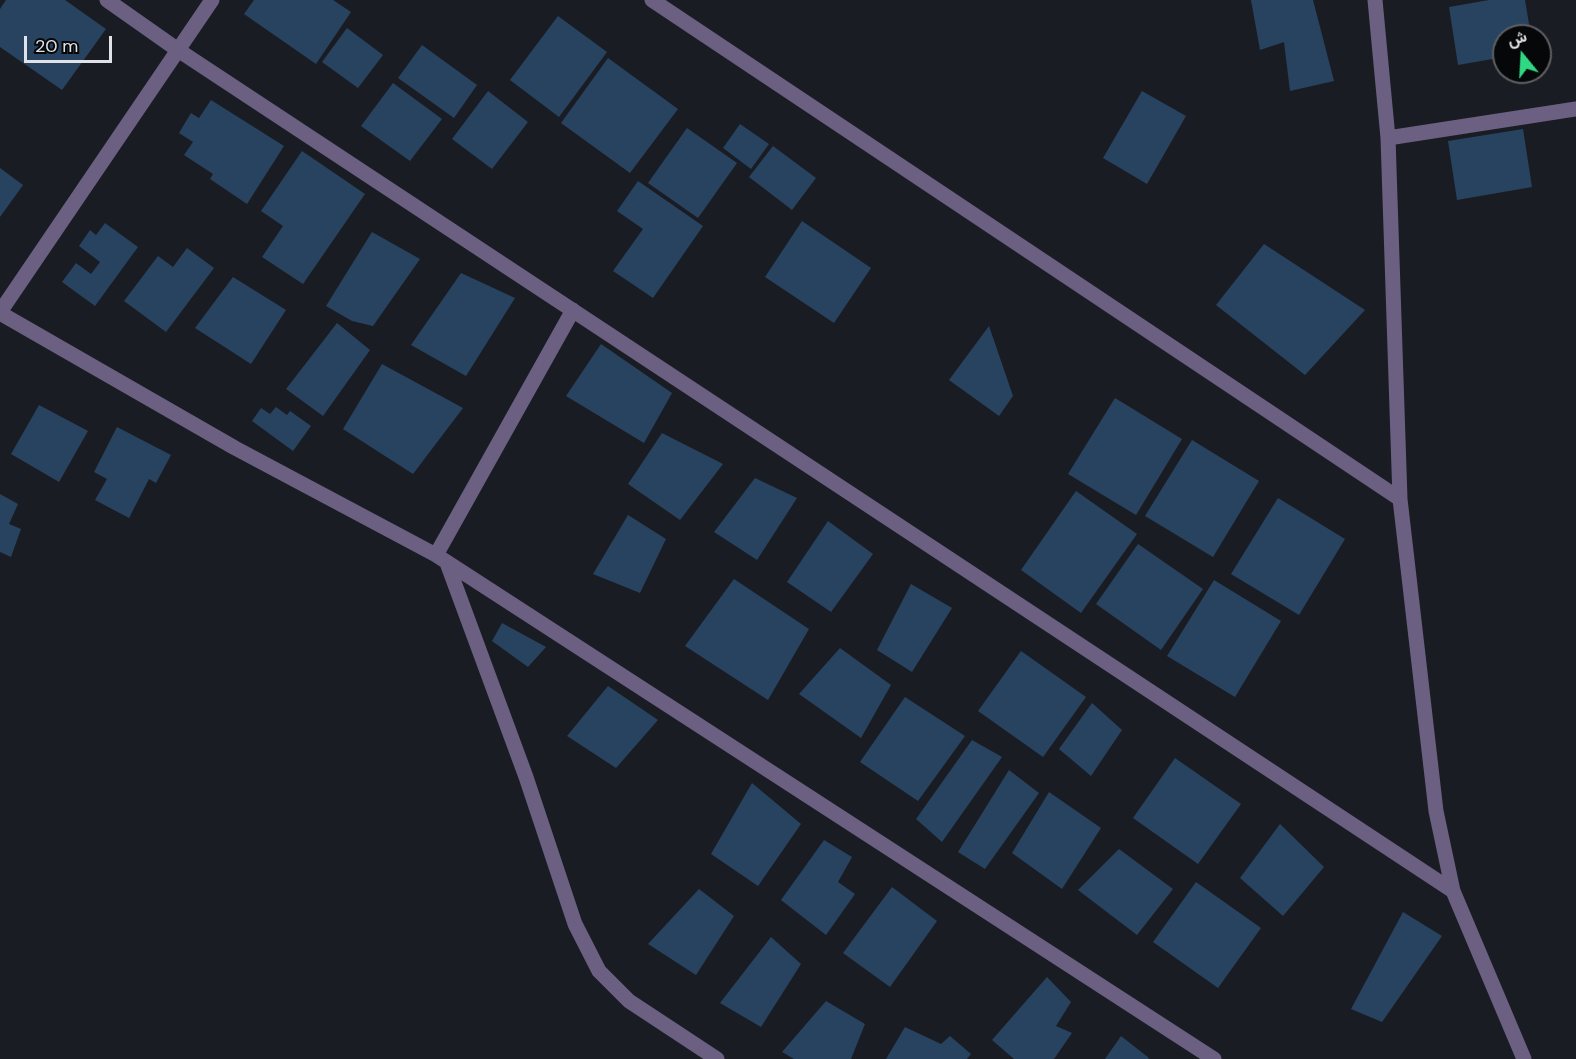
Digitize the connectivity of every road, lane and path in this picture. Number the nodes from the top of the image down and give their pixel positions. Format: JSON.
{"nodes":[{"id":1,"x":107,"y":0,"type":"edge"},
{"id":2,"x":212,"y":0,"type":"edge"},
{"id":3,"x":652,"y":0,"type":"edge"},
{"id":4,"x":1375,"y":0,"type":"edge"},
{"id":5,"x":178,"y":50,"type":"junction"},
{"id":6,"x":1576,"y":109,"type":"edge"},
{"id":7,"x":1388,"y":138,"type":"junction"},
{"id":8,"x":573,"y":310,"type":"junction"},
{"id":9,"x":0,"y":313,"type":"edge"},
{"id":10,"x":1400,"y":499,"type":"junction"},
{"id":11,"x":442,"y":559,"type":"junction"},
{"id":12,"x":1453,"y":891,"type":"junction"},
{"id":13,"x":717,"y":1059,"type":"edge"},
{"id":14,"x":1214,"y":1059,"type":"edge"},
{"id":15,"x":1524,"y":1059,"type":"edge"}],
"edges":[{"from":1,"to":5,"type":"street"},
{"from":2,"to":5,"type":"street"},
{"from":3,"to":10,"type":"street"},
{"from":4,"to":7,"type":"street"},
{"from":5,"to":8,"type":"street"},
{"from":5,"to":9,"type":"street"},
{"from":6,"to":7,"type":"street"},
{"from":7,"to":10,"type":"street"},
{"from":8,"to":11,"type":"street"},
{"from":8,"to":12,"type":"street"},
{"from":9,"to":11,"type":"street"},
{"from":10,"to":12,"type":"street"},
{"from":11,"to":13,"type":"street"},
{"from":11,"to":14,"type":"street"},
{"from":12,"to":15,"type":"street"}]}
